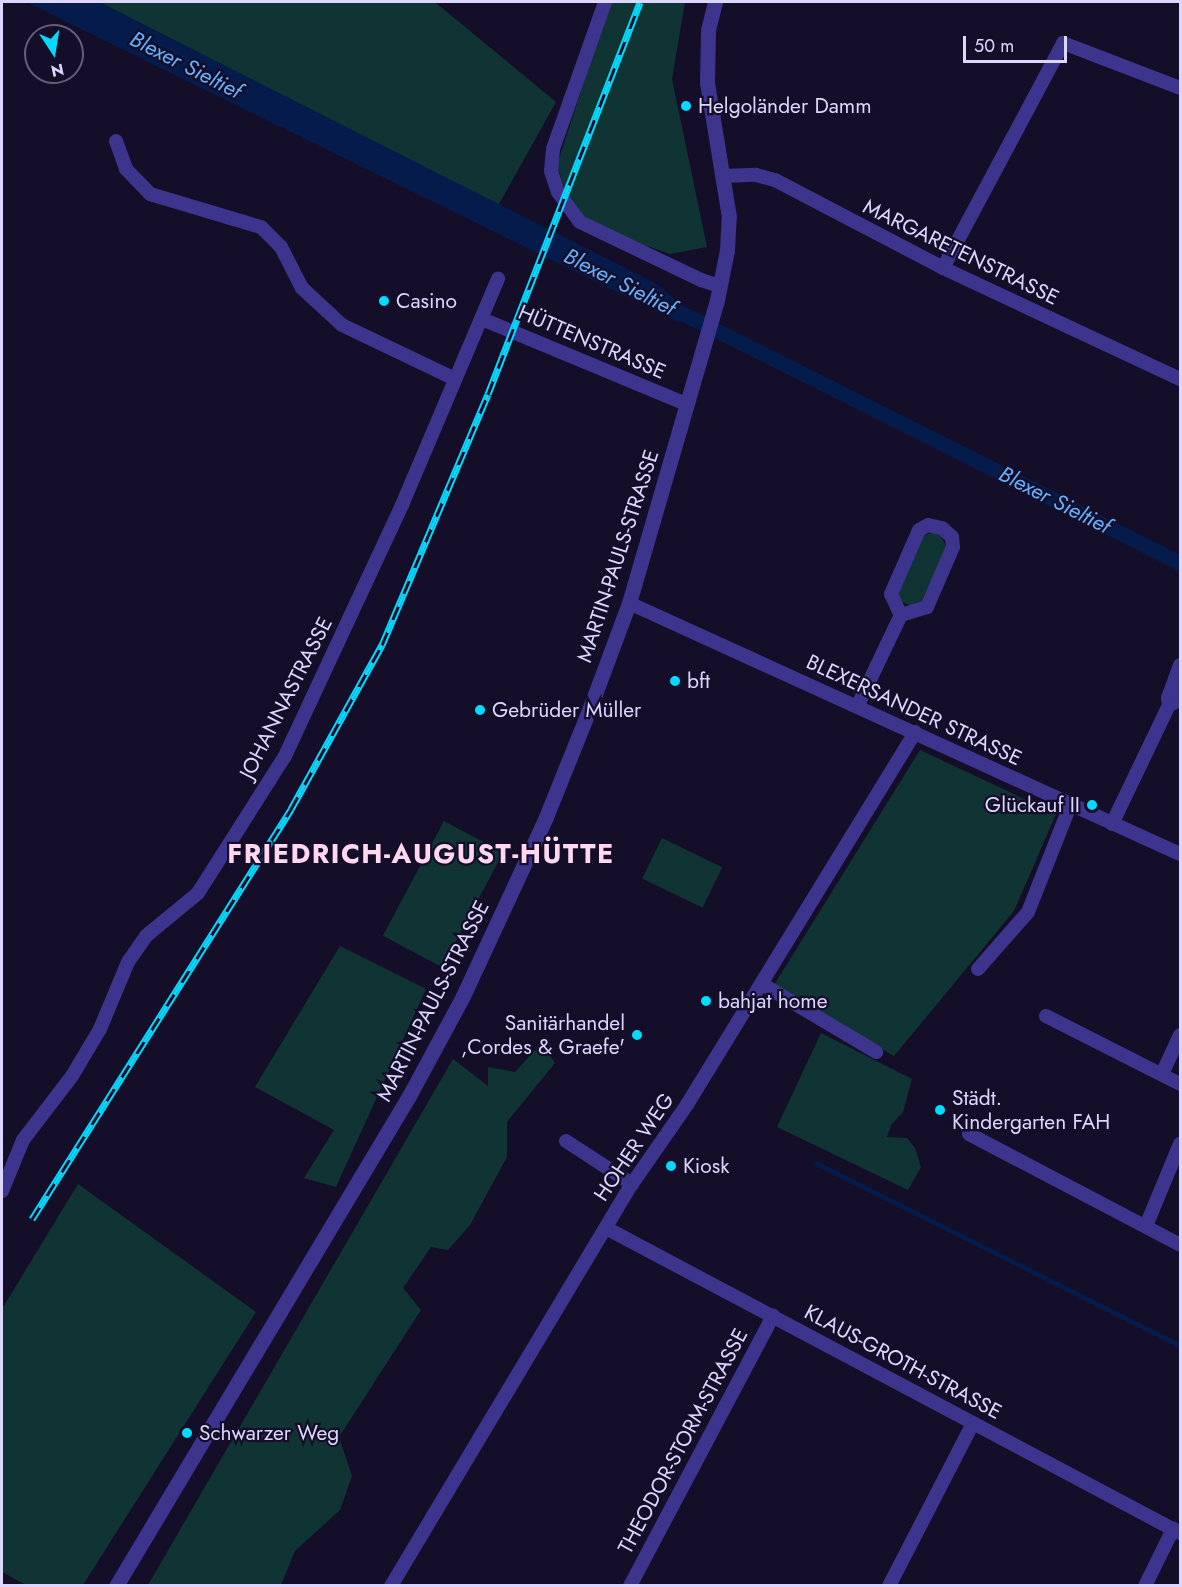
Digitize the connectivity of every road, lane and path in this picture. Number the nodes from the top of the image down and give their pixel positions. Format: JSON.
{"nodes":[{"id":1,"x":605,"y":2,"type":"edge"},
{"id":2,"x":715,"y":2,"type":"edge"},
{"id":3,"x":1180,"y":88,"type":"edge"},
{"id":4,"x":116,"y":141,"type":"dead end"},
{"id":5,"x":723,"y":176,"type":"junction"},
{"id":6,"x":943,"y":268,"type":"junction"},
{"id":7,"x":498,"y":279,"type":"dead end"},
{"id":8,"x":719,"y":293,"type":"junction"},
{"id":9,"x":482,"y":319,"type":"junction"},
{"id":10,"x":455,"y":379,"type":"junction"},
{"id":11,"x":1180,"y":379,"type":"edge"},
{"id":12,"x":686,"y":404,"type":"junction"},
{"id":13,"x":629,"y":603,"type":"junction"},
{"id":14,"x":901,"y":615,"type":"junction"},
{"id":15,"x":1180,"y":665,"type":"edge"},
{"id":16,"x":1180,"y":694,"type":"edge"},
{"id":17,"x":858,"y":705,"type":"junction"},
{"id":18,"x":1169,"y":705,"type":"junction"},
{"id":19,"x":915,"y":732,"type":"junction"},
{"id":20,"x":1070,"y":806,"type":"junction"},
{"id":21,"x":1112,"y":824,"type":"junction"},
{"id":22,"x":1180,"y":854,"type":"edge"},
{"id":23,"x":978,"y":969,"type":"dead end"},
{"id":24,"x":762,"y":984,"type":"junction"},
{"id":25,"x":1046,"y":1016,"type":"dead end"},
{"id":26,"x":1180,"y":1035,"type":"edge"},
{"id":27,"x":876,"y":1052,"type":"dead end"},
{"id":28,"x":1162,"y":1074,"type":"junction"},
{"id":29,"x":1180,"y":1084,"type":"edge"},
{"id":30,"x":969,"y":1134,"type":"dead end"},
{"id":31,"x":566,"y":1141,"type":"dead end"},
{"id":32,"x":1180,"y":1144,"type":"edge"},
{"id":33,"x":632,"y":1184,"type":"junction"},
{"id":34,"x":2,"y":1191,"type":"edge"},
{"id":35,"x":1146,"y":1226,"type":"junction"},
{"id":36,"x":606,"y":1228,"type":"junction"},
{"id":37,"x":1180,"y":1245,"type":"edge"},
{"id":38,"x":773,"y":1316,"type":"junction"},
{"id":39,"x":974,"y":1422,"type":"junction"},
{"id":40,"x":1177,"y":1531,"type":"edge"},
{"id":41,"x":396,"y":1584,"type":"edge"},
{"id":42,"x":116,"y":1586,"type":"edge"},
{"id":43,"x":630,"y":1586,"type":"edge"},
{"id":44,"x":889,"y":1586,"type":"edge"},
{"id":45,"x":1145,"y":1586,"type":"edge"}],
"edges":[{"from":1,"to":8,"type":"street"},
{"from":2,"to":5,"type":"street","name":"MARTIN-PAULS-STRASSE"},
{"from":3,"to":6,"type":"street"},
{"from":4,"to":10,"type":"street"},
{"from":5,"to":6,"type":"street","name":"MARGARETENSTRASSE"},
{"from":5,"to":8,"type":"street","name":"MARTIN-PAULS-STRASSE"},
{"from":6,"to":11,"type":"street","name":"MARGARETENSTRASSE"},
{"from":7,"to":9,"type":"street","name":"JOHANNASTRASSE"},
{"from":8,"to":12,"type":"street","name":"MARTIN-PAULS-STRASSE"},
{"from":9,"to":10,"type":"street","name":"JOHANNASTRASSE"},
{"from":9,"to":12,"type":"street","name":"HÜTTENSTRASSE"},
{"from":10,"to":34,"type":"street","name":"JOHANNASTRASSE"},
{"from":12,"to":13,"type":"street","name":"MARTIN-PAULS-STRASSE"},
{"from":13,"to":17,"type":"street","name":"BLEXERSANDER STRASSE"},
{"from":13,"to":42,"type":"street","name":"MARTIN-PAULS-STRASSE"},
{"from":14,"to":14,"type":"street"},
{"from":14,"to":17,"type":"street"},
{"from":15,"to":18,"type":"street"},
{"from":16,"to":18,"type":"street"},
{"from":17,"to":19,"type":"street","name":"BLEXERSANDER STRASSE"},
{"from":18,"to":21,"type":"street"},
{"from":19,"to":20,"type":"street","name":"BLEXERSANDER STRASSE"},
{"from":19,"to":24,"type":"street","name":"HOHER WEG"},
{"from":20,"to":21,"type":"street","name":"BLEXERSANDER STRASSE"},
{"from":20,"to":23,"type":"street"},
{"from":21,"to":22,"type":"street","name":"BLEXERSANDER STRASSE"},
{"from":24,"to":27,"type":"street"},
{"from":24,"to":33,"type":"street","name":"HOHER WEG"},
{"from":25,"to":28,"type":"street"},
{"from":26,"to":28,"type":"street"},
{"from":28,"to":29,"type":"street"},
{"from":30,"to":35,"type":"street"},
{"from":31,"to":33,"type":"street"},
{"from":32,"to":35,"type":"street"},
{"from":33,"to":36,"type":"street","name":"HOHER WEG"},
{"from":35,"to":37,"type":"street"},
{"from":36,"to":38,"type":"street","name":"KLAUS-GROTH-STRASSE"},
{"from":36,"to":41,"type":"street","name":"HOHER WEG"},
{"from":38,"to":39,"type":"street","name":"KLAUS-GROTH-STRASSE"},
{"from":38,"to":43,"type":"street","name":"THEODOR-STORM-STRASSE"},
{"from":39,"to":40,"type":"street","name":"KLAUS-GROTH-STRASSE"},
{"from":39,"to":44,"type":"street"},
{"from":40,"to":45,"type":"street"}]}
